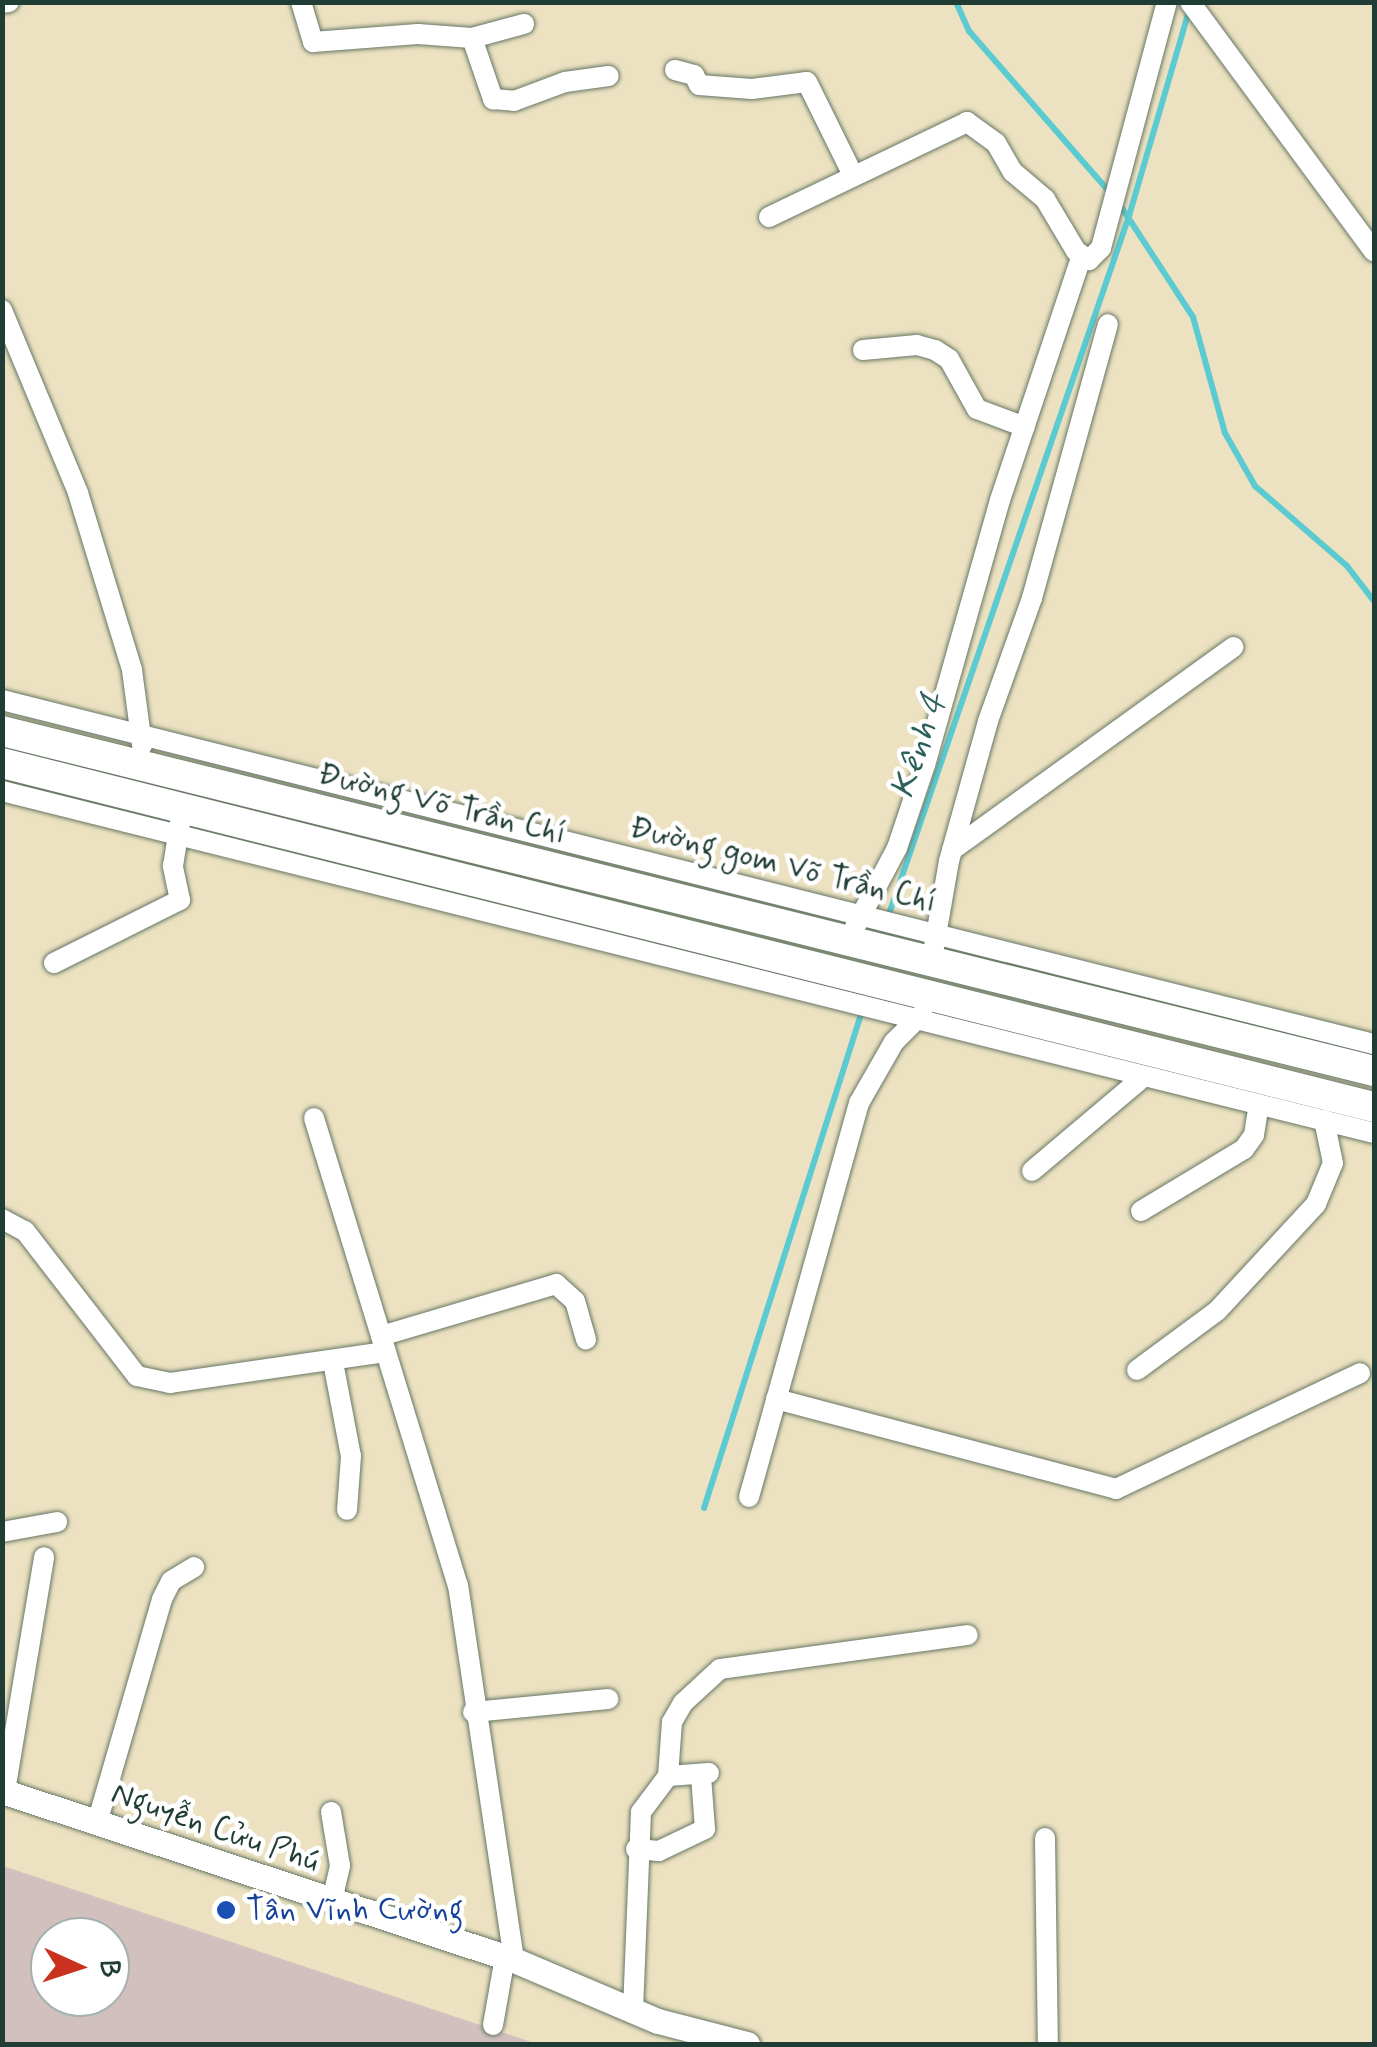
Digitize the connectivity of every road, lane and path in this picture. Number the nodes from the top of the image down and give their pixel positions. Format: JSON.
{"nodes":[{"id":1,"x":301,"y":2,"type":"edge"},
{"id":2,"x":1167,"y":2,"type":"edge"},
{"id":3,"x":1203,"y":11,"type":"edge"},
{"id":4,"x":524,"y":24,"type":"dead end"},
{"id":5,"x":472,"y":38,"type":"junction"},
{"id":6,"x":674,"y":70,"type":"dead end"},
{"id":7,"x":609,"y":76,"type":"dead end"},
{"id":8,"x":853,"y":175,"type":"junction"},
{"id":9,"x":770,"y":216,"type":"dead end"},
{"id":10,"x":1374,"y":252,"type":"edge"},
{"id":11,"x":1081,"y":258,"type":"junction"},
{"id":12,"x":2,"y":310,"type":"edge"},
{"id":13,"x":1108,"y":324,"type":"dead end"},
{"id":14,"x":864,"y":350,"type":"dead end"},
{"id":15,"x":1026,"y":427,"type":"junction"},
{"id":16,"x":1233,"y":647,"type":"dead end"},
{"id":17,"x":2,"y":700,"type":"edge"},
{"id":18,"x":2,"y":730,"type":"edge"},
{"id":19,"x":141,"y":734,"type":"junction"},
{"id":20,"x":2,"y":763,"type":"edge"},
{"id":21,"x":145,"y":767,"type":"junction"},
{"id":22,"x":2,"y":791,"type":"edge"},
{"id":23,"x":180,"y":821,"type":"junction"},
{"id":24,"x":952,"y":850,"type":"junction"},
{"id":25,"x":859,"y":932,"type":"junction"},
{"id":26,"x":928,"y":950,"type":"junction"},
{"id":27,"x":54,"y":963,"type":"dead end"},
{"id":28,"x":923,"y":994,"type":"junction"},
{"id":29,"x":916,"y":1020,"type":"junction"},
{"id":30,"x":1374,"y":1044,"type":"edge"},
{"id":31,"x":1374,"y":1070,"type":"edge"},
{"id":32,"x":1142,"y":1078,"type":"junction"},
{"id":33,"x":1258,"y":1105,"type":"junction"},
{"id":34,"x":1374,"y":1107,"type":"edge"},
{"id":35,"x":314,"y":1118,"type":"dead end"},
{"id":36,"x":1324,"y":1120,"type":"junction"},
{"id":37,"x":1374,"y":1133,"type":"edge"},
{"id":38,"x":1032,"y":1171,"type":"dead end"},
{"id":39,"x":1141,"y":1212,"type":"dead end"},
{"id":40,"x":2,"y":1220,"type":"edge"},
{"id":41,"x":586,"y":1339,"type":"dead end"},
{"id":42,"x":384,"y":1344,"type":"junction"},
{"id":43,"x":333,"y":1362,"type":"junction"},
{"id":44,"x":1137,"y":1370,"type":"dead end"},
{"id":45,"x":1360,"y":1373,"type":"dead end"},
{"id":46,"x":776,"y":1399,"type":"junction"},
{"id":47,"x":750,"y":1497,"type":"dead end"},
{"id":48,"x":347,"y":1510,"type":"dead end"},
{"id":49,"x":56,"y":1522,"type":"dead end"},
{"id":50,"x":2,"y":1532,"type":"edge"},
{"id":51,"x":44,"y":1557,"type":"dead end"},
{"id":52,"x":194,"y":1567,"type":"dead end"},
{"id":53,"x":968,"y":1635,"type":"dead end"},
{"id":54,"x":608,"y":1699,"type":"dead end"},
{"id":55,"x":473,"y":1712,"type":"junction"},
{"id":56,"x":668,"y":1776,"type":"junction"},
{"id":57,"x":4,"y":1791,"type":"edge"},
{"id":58,"x":331,"y":1812,"type":"dead end"},
{"id":59,"x":97,"y":1823,"type":"junction"},
{"id":60,"x":1045,"y":1838,"type":"dead end"},
{"id":61,"x":636,"y":1849,"type":"junction"},
{"id":62,"x":332,"y":1902,"type":"junction"},
{"id":63,"x":510,"y":1959,"type":"junction"},
{"id":64,"x":632,"y":2011,"type":"junction"},
{"id":65,"x":494,"y":2024,"type":"dead end"},
{"id":66,"x":746,"y":2044,"type":"edge"},
{"id":67,"x":1048,"y":2044,"type":"edge"}],
"edges":[{"from":1,"to":5,"type":"street"},
{"from":2,"to":11,"type":"street"},
{"from":3,"to":10,"type":"street"},
{"from":4,"to":5,"type":"street"},
{"from":5,"to":7,"type":"street"},
{"from":6,"to":8,"type":"street"},
{"from":8,"to":9,"type":"street"},
{"from":8,"to":11,"type":"street"},
{"from":11,"to":15,"type":"street"},
{"from":12,"to":19,"type":"street"},
{"from":13,"to":24,"type":"street"},
{"from":14,"to":15,"type":"street"},
{"from":15,"to":25,"type":"street"},
{"from":16,"to":24,"type":"street"},
{"from":17,"to":19,"type":"street","name":"Đường gom Võ Trần Chí"},
{"from":18,"to":21,"type":"highway","name":"Đường Võ Trần Chí"},
{"from":19,"to":21,"type":"street"},
{"from":19,"to":25,"type":"street","name":"Đường gom Võ Trần Chí"},
{"from":20,"to":23,"type":"highway","name":"Đường Võ Trần Chí"},
{"from":21,"to":25,"type":"highway","name":"Đường Võ Trần Chí"},
{"from":22,"to":23,"type":"street"},
{"from":23,"to":27,"type":"street"},
{"from":23,"to":28,"type":"highway","name":"Đường Võ Trần Chí"},
{"from":23,"to":29,"type":"street"},
{"from":24,"to":26,"type":"street"},
{"from":25,"to":26,"type":"highway","name":"Đường Võ Trần Chí"},
{"from":26,"to":30,"type":"street","name":"Đường gom Võ Trần Chí"},
{"from":26,"to":31,"type":"highway"},
{"from":28,"to":29,"type":"street"},
{"from":28,"to":34,"type":"highway"},
{"from":29,"to":32,"type":"street"},
{"from":29,"to":46,"type":"street"},
{"from":32,"to":33,"type":"street"},
{"from":32,"to":38,"type":"street"},
{"from":33,"to":36,"type":"street"},
{"from":33,"to":39,"type":"street"},
{"from":35,"to":42,"type":"street"},
{"from":36,"to":37,"type":"street"},
{"from":36,"to":44,"type":"street"},
{"from":40,"to":43,"type":"street"},
{"from":41,"to":42,"type":"street"},
{"from":42,"to":43,"type":"street"},
{"from":42,"to":55,"type":"street"},
{"from":43,"to":48,"type":"street"},
{"from":45,"to":46,"type":"street"},
{"from":46,"to":47,"type":"street"},
{"from":49,"to":50,"type":"street"},
{"from":51,"to":57,"type":"street"},
{"from":52,"to":59,"type":"street"},
{"from":53,"to":56,"type":"street"},
{"from":54,"to":55,"type":"street"},
{"from":55,"to":63,"type":"street"},
{"from":56,"to":61,"type":"street"},
{"from":56,"to":61,"type":"street"},
{"from":57,"to":59,"type":"main road","name":"Nguyễn Cửu Phú"},
{"from":58,"to":62,"type":"street"},
{"from":59,"to":62,"type":"main road","name":"Nguyễn Cửu Phú"},
{"from":60,"to":67,"type":"street"},
{"from":61,"to":64,"type":"street"},
{"from":62,"to":63,"type":"main road","name":"Nguyễn Cửu Phú"},
{"from":63,"to":64,"type":"main road","name":"Nguyễn Cửu Phú"},
{"from":63,"to":65,"type":"street"},
{"from":64,"to":66,"type":"main road","name":"Nguyễn Cửu Phú"}]}
